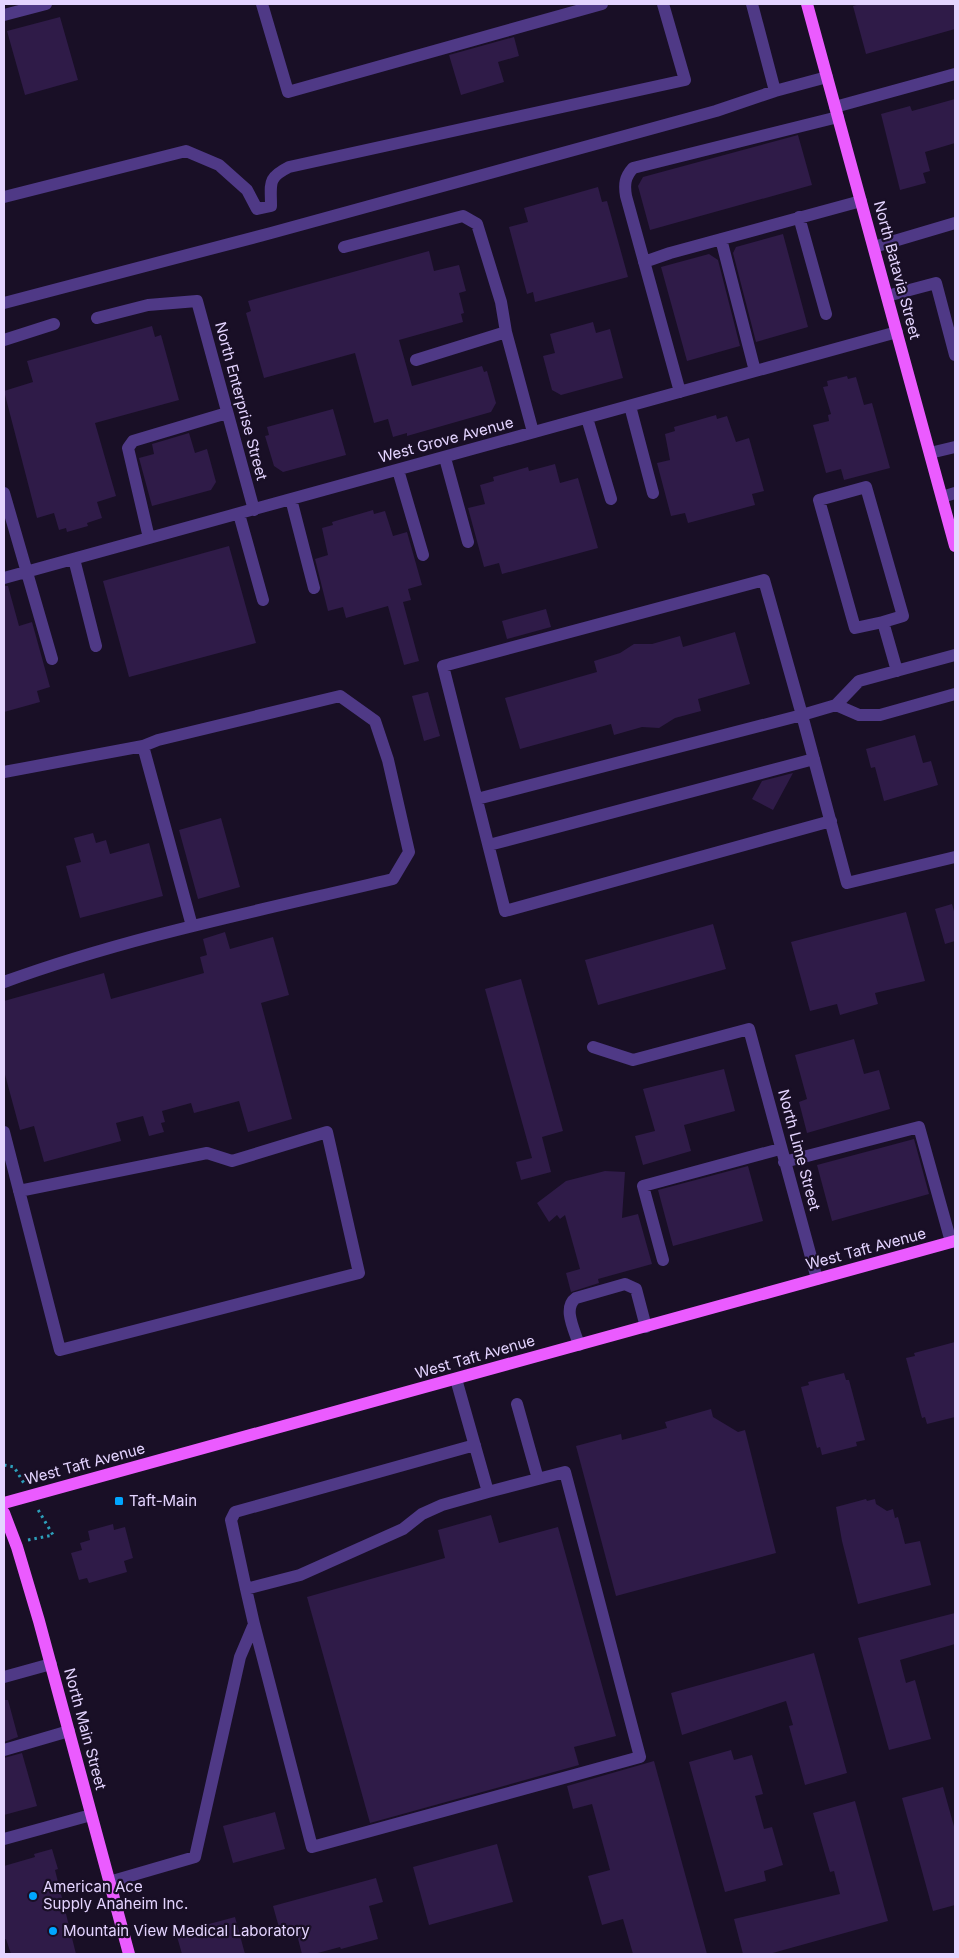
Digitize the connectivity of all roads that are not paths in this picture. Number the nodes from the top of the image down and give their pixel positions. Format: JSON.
{"nodes":[{"id":1,"x":46,"y":4,"type":"edge"},
{"id":2,"x":262,"y":4,"type":"edge"},
{"id":3,"x":602,"y":4,"type":"edge"},
{"id":4,"x":663,"y":4,"type":"edge"},
{"id":5,"x":752,"y":4,"type":"edge"},
{"id":6,"x":807,"y":4,"type":"edge"},
{"id":7,"x":4,"y":15,"type":"edge"},
{"id":8,"x":955,"y":74,"type":"edge"},
{"id":9,"x":827,"y":76,"type":"junction"},
{"id":10,"x":775,"y":90,"type":"junction"},
{"id":11,"x":837,"y":112,"type":"junction"},
{"id":12,"x":4,"y":197,"type":"edge"},
{"id":13,"x":861,"y":201,"type":"junction"},
{"id":14,"x":799,"y":218,"type":"junction"},
{"id":15,"x":955,"y":223,"type":"edge"},
{"id":16,"x":721,"y":239,"type":"junction"},
{"id":17,"x":344,"y":247,"type":"dead end"},
{"id":18,"x":874,"y":247,"type":"junction"},
{"id":19,"x":644,"y":262,"type":"junction"},
{"id":20,"x":887,"y":296,"type":"junction"},
{"id":21,"x":4,"y":303,"type":"edge"},
{"id":22,"x":826,"y":314,"type":"dead end"},
{"id":23,"x":97,"y":318,"type":"dead end"},
{"id":24,"x":54,"y":324,"type":"dead end"},
{"id":25,"x":506,"y":332,"type":"junction"},
{"id":26,"x":897,"y":332,"type":"junction"},
{"id":27,"x":4,"y":340,"type":"edge"},
{"id":28,"x":955,"y":355,"type":"edge"},
{"id":29,"x":416,"y":360,"type":"dead end"},
{"id":30,"x":755,"y":371,"type":"junction"},
{"id":31,"x":680,"y":392,"type":"junction"},
{"id":32,"x":630,"y":406,"type":"junction"},
{"id":33,"x":227,"y":413,"type":"junction"},
{"id":34,"x":587,"y":418,"type":"junction"},
{"id":35,"x":533,"y":432,"type":"junction"},
{"id":36,"x":955,"y":447,"type":"edge"},
{"id":37,"x":930,"y":453,"type":"junction"},
{"id":38,"x":445,"y":458,"type":"junction"},
{"id":39,"x":398,"y":470,"type":"junction"},
{"id":40,"x":4,"y":493,"type":"edge"},
{"id":41,"x":653,"y":493,"type":"dead end"},
{"id":42,"x":955,"y":493,"type":"edge"},
{"id":43,"x":942,"y":496,"type":"junction"},
{"id":44,"x":292,"y":499,"type":"junction"},
{"id":45,"x":610,"y":499,"type":"dead end"},
{"id":46,"x":254,"y":510,"type":"junction"},
{"id":47,"x":239,"y":514,"type":"junction"},
{"id":48,"x":149,"y":538,"type":"junction"},
{"id":49,"x":468,"y":542,"type":"dead end"},
{"id":50,"x":955,"y":546,"type":"edge"},
{"id":51,"x":423,"y":554,"type":"dead end"},
{"id":52,"x":74,"y":559,"type":"junction"},
{"id":53,"x":26,"y":572,"type":"junction"},
{"id":54,"x":4,"y":578,"type":"edge"},
{"id":55,"x":314,"y":588,"type":"dead end"},
{"id":56,"x":263,"y":600,"type":"dead end"},
{"id":57,"x":883,"y":622,"type":"junction"},
{"id":58,"x":96,"y":646,"type":"dead end"},
{"id":59,"x":955,"y":655,"type":"edge"},
{"id":60,"x":52,"y":659,"type":"dead end"},
{"id":61,"x":897,"y":671,"type":"junction"},
{"id":62,"x":955,"y":694,"type":"edge"},
{"id":63,"x":836,"y":705,"type":"junction"},
{"id":64,"x":802,"y":714,"type":"junction"},
{"id":65,"x":143,"y":746,"type":"junction"},
{"id":66,"x":814,"y":759,"type":"junction"},
{"id":67,"x":4,"y":772,"type":"edge"},
{"id":68,"x":477,"y":799,"type":"junction"},
{"id":69,"x":831,"y":821,"type":"junction"},
{"id":70,"x":489,"y":844,"type":"junction"},
{"id":71,"x":955,"y":857,"type":"edge"},
{"id":72,"x":192,"y":926,"type":"junction"},
{"id":73,"x":4,"y":982,"type":"edge"},
{"id":74,"x":593,"y":1047,"type":"dead end"},
{"id":75,"x":4,"y":1132,"type":"edge"},
{"id":76,"x":780,"y":1149,"type":"junction"},
{"id":77,"x":784,"y":1162,"type":"junction"},
{"id":78,"x":19,"y":1191,"type":"junction"},
{"id":79,"x":953,"y":1242,"type":"edge"},
{"id":80,"x":663,"y":1260,"type":"dead end"},
{"id":81,"x":817,"y":1279,"type":"junction"},
{"id":82,"x":646,"y":1327,"type":"junction"},
{"id":83,"x":579,"y":1345,"type":"junction"},
{"id":84,"x":456,"y":1380,"type":"junction"},
{"id":85,"x":517,"y":1404,"type":"dead end"},
{"id":86,"x":475,"y":1445,"type":"junction"},
{"id":87,"x":538,"y":1479,"type":"junction"},
{"id":88,"x":488,"y":1492,"type":"junction"},
{"id":89,"x":4,"y":1503,"type":"edge"},
{"id":90,"x":4,"y":1513,"type":"edge"},
{"id":91,"x":246,"y":1589,"type":"junction"},
{"id":92,"x":254,"y":1624,"type":"junction"},
{"id":93,"x":51,"y":1664,"type":"junction"},
{"id":94,"x":4,"y":1677,"type":"edge"},
{"id":95,"x":69,"y":1731,"type":"junction"},
{"id":96,"x":4,"y":1750,"type":"edge"},
{"id":97,"x":91,"y":1814,"type":"junction"},
{"id":98,"x":4,"y":1839,"type":"edge"},
{"id":99,"x":109,"y":1882,"type":"junction"},
{"id":100,"x":129,"y":1954,"type":"edge"}],
"edges":[{"from":1,"to":7,"type":"street"},
{"from":2,"to":3,"type":"street"},
{"from":4,"to":12,"type":"street"},
{"from":5,"to":10,"type":"street"},
{"from":6,"to":9,"type":"main road","name":"North Batavia Street"},
{"from":8,"to":11,"type":"street"},
{"from":9,"to":10,"type":"street"},
{"from":9,"to":11,"type":"main road","name":"North Batavia Street"},
{"from":10,"to":21,"type":"street"},
{"from":11,"to":13,"type":"main road","name":"North Batavia Street"},
{"from":11,"to":19,"type":"street"},
{"from":13,"to":14,"type":"street"},
{"from":13,"to":18,"type":"main road","name":"North Batavia Street"},
{"from":14,"to":16,"type":"street"},
{"from":14,"to":22,"type":"street"},
{"from":15,"to":18,"type":"street"},
{"from":16,"to":19,"type":"street"},
{"from":16,"to":30,"type":"street"},
{"from":17,"to":25,"type":"street"},
{"from":18,"to":20,"type":"main road","name":"North Batavia Street"},
{"from":19,"to":31,"type":"street"},
{"from":20,"to":26,"type":"main road","name":"North Batavia Street"},
{"from":20,"to":28,"type":"street"},
{"from":23,"to":33,"type":"street","name":"North Enterprise Street"},
{"from":24,"to":27,"type":"street"},
{"from":25,"to":29,"type":"street"},
{"from":25,"to":35,"type":"street"},
{"from":26,"to":30,"type":"street","name":"West Grove Avenue"},
{"from":26,"to":37,"type":"main road","name":"North Batavia Street"},
{"from":30,"to":31,"type":"street","name":"West Grove Avenue"},
{"from":31,"to":32,"type":"street","name":"West Grove Avenue"},
{"from":32,"to":34,"type":"street","name":"West Grove Avenue"},
{"from":32,"to":41,"type":"street"},
{"from":33,"to":46,"type":"street","name":"North Enterprise Street"},
{"from":33,"to":48,"type":"street"},
{"from":34,"to":35,"type":"street","name":"West Grove Avenue"},
{"from":34,"to":45,"type":"street"},
{"from":35,"to":38,"type":"street","name":"West Grove Avenue"},
{"from":36,"to":37,"type":"street"},
{"from":37,"to":43,"type":"main road","name":"North Batavia Street"},
{"from":38,"to":39,"type":"street","name":"West Grove Avenue"},
{"from":38,"to":49,"type":"street"},
{"from":39,"to":44,"type":"street","name":"West Grove Avenue"},
{"from":39,"to":51,"type":"street"},
{"from":40,"to":53,"type":"street"},
{"from":42,"to":43,"type":"street"},
{"from":43,"to":50,"type":"main road","name":"North Batavia Street"},
{"from":44,"to":46,"type":"street","name":"West Grove Avenue"},
{"from":44,"to":55,"type":"street"},
{"from":46,"to":47,"type":"street","name":"West Grove Avenue"},
{"from":47,"to":48,"type":"street","name":"West Grove Avenue"},
{"from":47,"to":56,"type":"street"},
{"from":48,"to":52,"type":"street","name":"West Grove Avenue"},
{"from":52,"to":53,"type":"street","name":"West Grove Avenue"},
{"from":52,"to":58,"type":"street"},
{"from":53,"to":54,"type":"street","name":"West Grove Avenue"},
{"from":53,"to":60,"type":"street"},
{"from":57,"to":57,"type":"street"},
{"from":57,"to":61,"type":"street"},
{"from":59,"to":61,"type":"street"},
{"from":61,"to":63,"type":"street"},
{"from":62,"to":63,"type":"street"},
{"from":63,"to":64,"type":"street"},
{"from":64,"to":66,"type":"street"},
{"from":64,"to":68,"type":"street"},
{"from":64,"to":68,"type":"street"},
{"from":65,"to":67,"type":"street"},
{"from":65,"to":72,"type":"street"},
{"from":65,"to":72,"type":"street"},
{"from":66,"to":69,"type":"street"},
{"from":66,"to":70,"type":"street"},
{"from":68,"to":70,"type":"street"},
{"from":69,"to":70,"type":"street"},
{"from":69,"to":71,"type":"street"},
{"from":72,"to":73,"type":"street"},
{"from":74,"to":76,"type":"street","name":"North Lime Street"},
{"from":75,"to":78,"type":"street"},
{"from":76,"to":77,"type":"street","name":"North Lime Street"},
{"from":76,"to":80,"type":"street"},
{"from":77,"to":79,"type":"street"},
{"from":77,"to":81,"type":"street","name":"North Lime Street"},
{"from":78,"to":78,"type":"street"},
{"from":79,"to":81,"type":"main road","name":"West Taft Avenue"},
{"from":81,"to":82,"type":"main road","name":"West Taft Avenue"},
{"from":82,"to":83,"type":"main road","name":"West Taft Avenue"},
{"from":82,"to":83,"type":"street"},
{"from":83,"to":84,"type":"main road","name":"West Taft Avenue"},
{"from":84,"to":86,"type":"street"},
{"from":84,"to":89,"type":"main road","name":"West Taft Avenue"},
{"from":85,"to":87,"type":"street"},
{"from":86,"to":88,"type":"street"},
{"from":86,"to":91,"type":"street"},
{"from":87,"to":88,"type":"street"},
{"from":87,"to":92,"type":"street"},
{"from":88,"to":91,"type":"street"},
{"from":90,"to":93,"type":"main road","name":"North Main Street"},
{"from":91,"to":92,"type":"street"},
{"from":92,"to":99,"type":"street"},
{"from":93,"to":94,"type":"street"},
{"from":93,"to":95,"type":"main road","name":"North Main Street"},
{"from":95,"to":96,"type":"street"},
{"from":95,"to":97,"type":"main road","name":"North Main Street"},
{"from":97,"to":98,"type":"street"},
{"from":97,"to":99,"type":"main road","name":"North Main Street"},
{"from":99,"to":100,"type":"main road","name":"North Main Street"}]}
